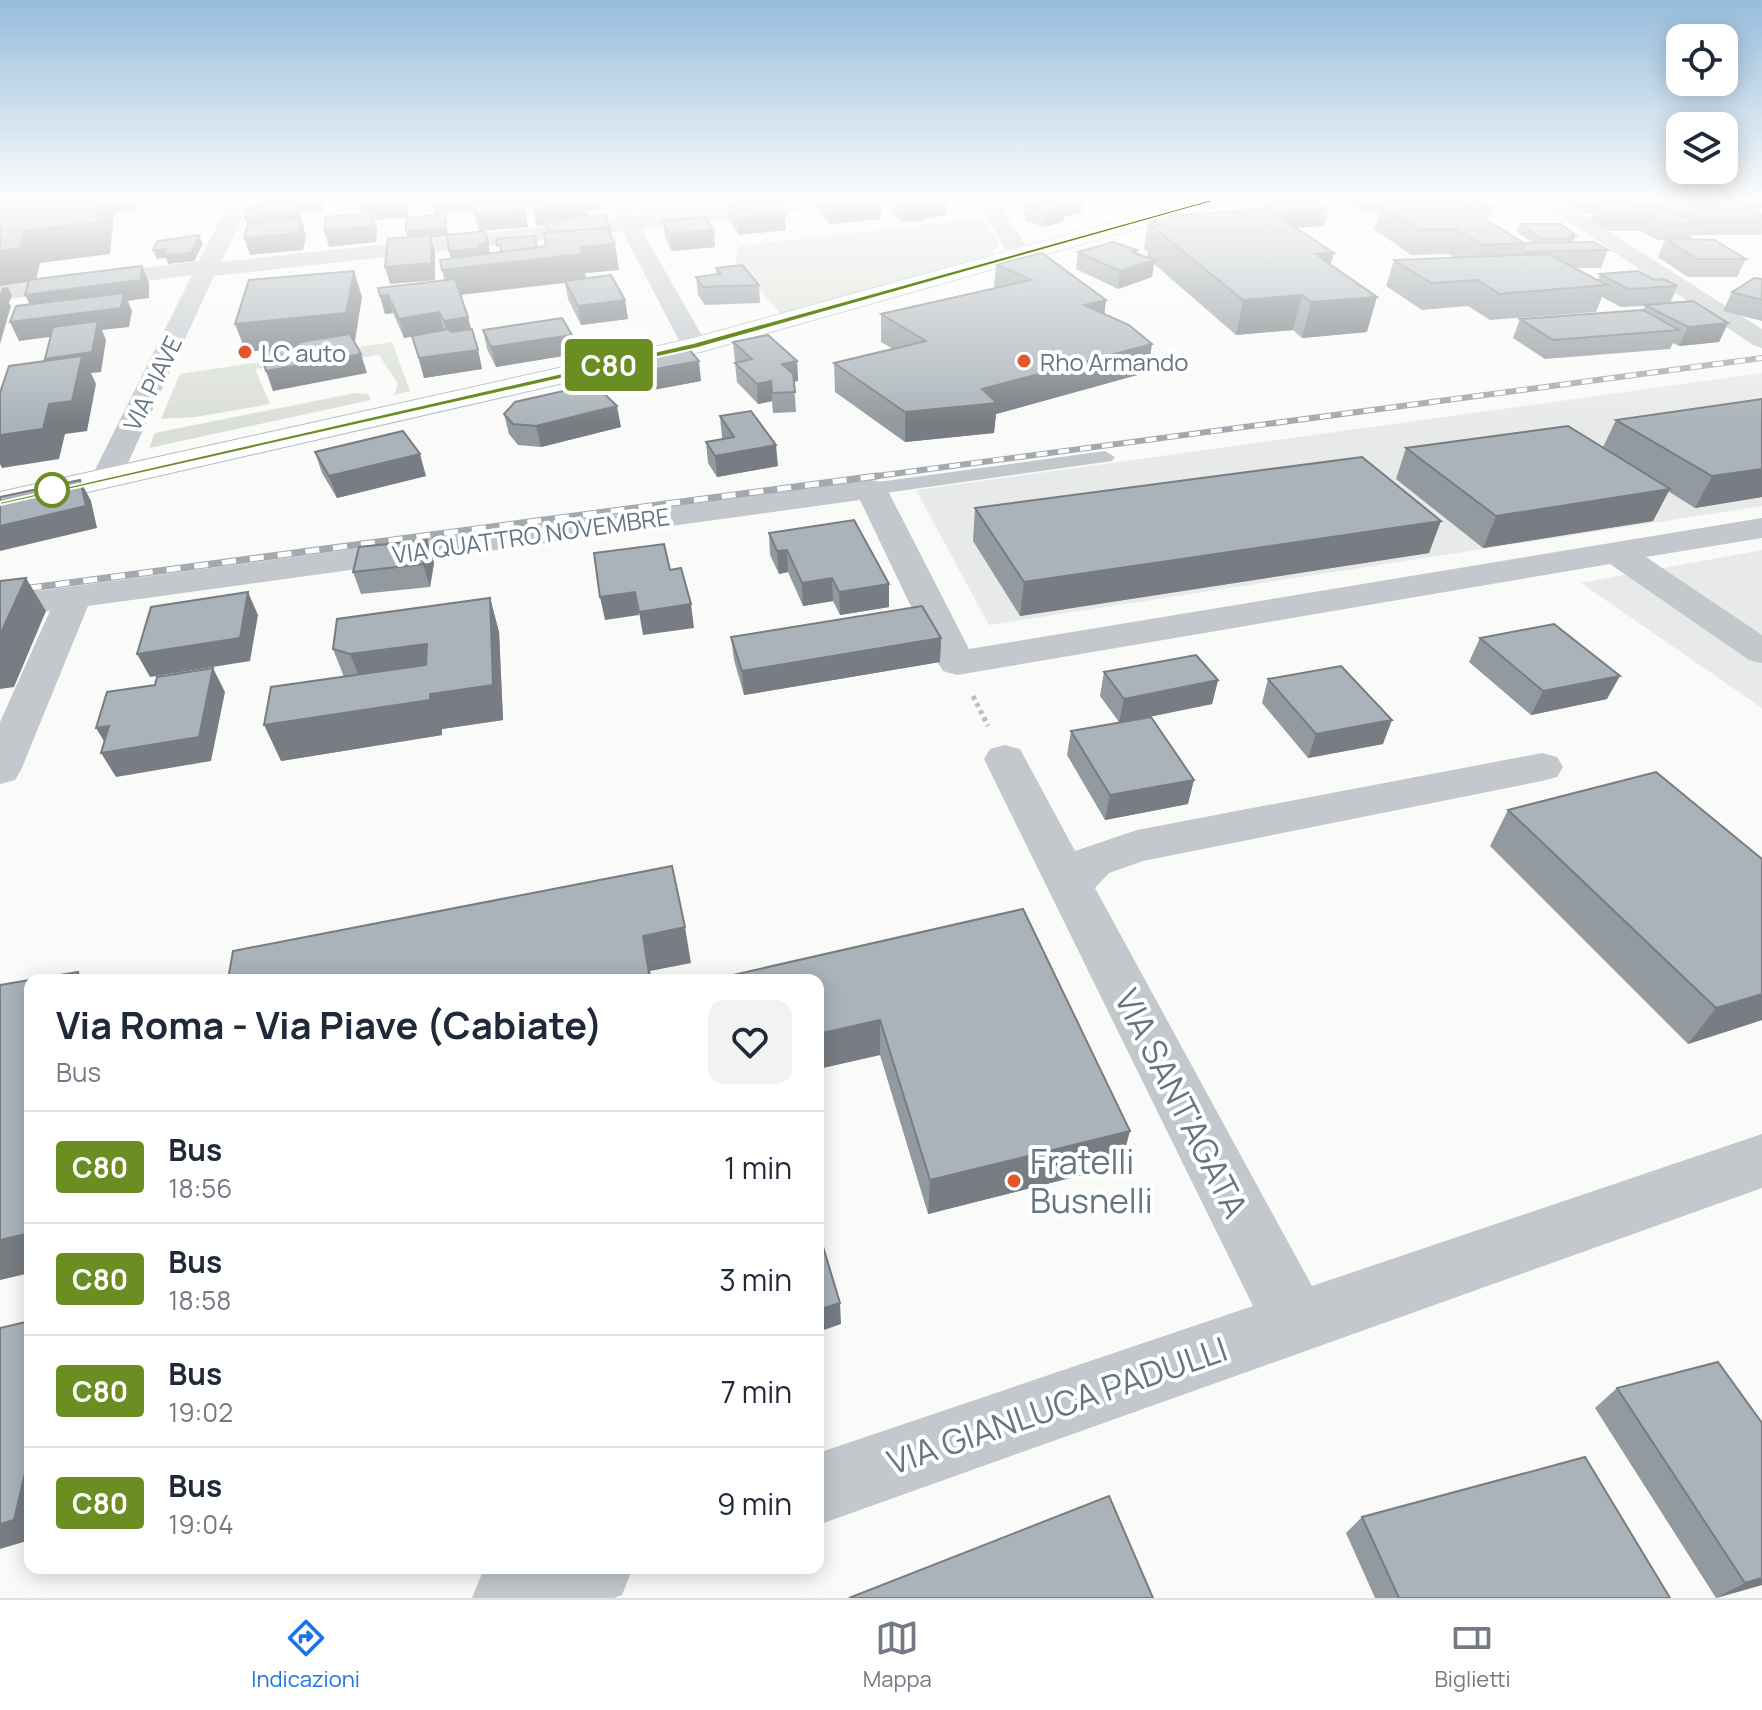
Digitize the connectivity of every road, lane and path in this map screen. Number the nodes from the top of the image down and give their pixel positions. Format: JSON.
{"nodes":[{"id":1,"x":146,"y":276,"type":"edge"},
{"id":2,"x":205,"y":276,"type":"edge"},
{"id":3,"x":657,"y":276,"type":"edge"},
{"id":4,"x":951,"y":276,"type":"edge"},
{"id":5,"x":1663,"y":276,"type":"edge"},
{"id":6,"x":1685,"y":290,"type":"junction"},
{"id":7,"x":1731,"y":290,"type":"edge"},
{"id":8,"x":0,"y":293,"type":"edge"},
{"id":9,"x":1762,"y":340,"type":"edge"},
{"id":10,"x":695,"y":346,"type":"junction"},
{"id":11,"x":1105,"y":457,"type":"dead end"},
{"id":12,"x":106,"y":478,"type":"junction"},
{"id":13,"x":871,"y":489,"type":"junction"},
{"id":14,"x":0,"y":502,"type":"edge"},
{"id":15,"x":1762,"y":528,"type":"edge"},
{"id":16,"x":1617,"y":553,"type":"junction"},
{"id":17,"x":74,"y":597,"type":"junction"},
{"id":18,"x":0,"y":607,"type":"edge"},
{"id":19,"x":1762,"y":652,"type":"edge"},
{"id":20,"x":957,"y":663,"type":"junction"},
{"id":21,"x":1005,"y":759,"type":"joint"},
{"id":22,"x":1542,"y":767,"type":"dead end"},
{"id":23,"x":0,"y":770,"type":"edge"},
{"id":24,"x":1069,"y":884,"type":"junction"},
{"id":25,"x":1762,"y":1161,"type":"edge"},
{"id":26,"x":1295,"y":1321,"type":"junction"},
{"id":27,"x":824,"y":1487,"type":"edge"},
{"id":28,"x":578,"y":1574,"type":"edge"},
{"id":29,"x":510,"y":1598,"type":"edge"}],
"edges":[{"from":1,"to":8,"type":"street"},
{"from":2,"to":12,"type":"street","name":"VIA PIAVE"},
{"from":3,"to":10,"type":"street"},
{"from":4,"to":10,"type":"street"},
{"from":5,"to":6,"type":"street"},
{"from":6,"to":7,"type":"street"},
{"from":6,"to":9,"type":"street"},
{"from":10,"to":12,"type":"street"},
{"from":11,"to":13,"type":"lane"},
{"from":12,"to":14,"type":"street"},
{"from":13,"to":17,"type":"street","name":"VIA QUATTRO NOVEMBRE"},
{"from":13,"to":20,"type":"street"},
{"from":15,"to":16,"type":"street"},
{"from":16,"to":19,"type":"street"},
{"from":16,"to":20,"type":"street"},
{"from":17,"to":18,"type":"street","name":"VIA QUATTRO NOVEMBRE"},
{"from":17,"to":23,"type":"street"},
{"from":20,"to":21,"type":"path"},
{"from":21,"to":24,"type":"street","name":"VIA SANT'AGATA"},
{"from":22,"to":24,"type":"street"},
{"from":24,"to":26,"type":"street","name":"VIA SANT'AGATA"},
{"from":25,"to":26,"type":"street"},
{"from":26,"to":27,"type":"street","name":"VIA GIANLUCA PADULLI"},
{"from":28,"to":29,"type":"street"}]}
